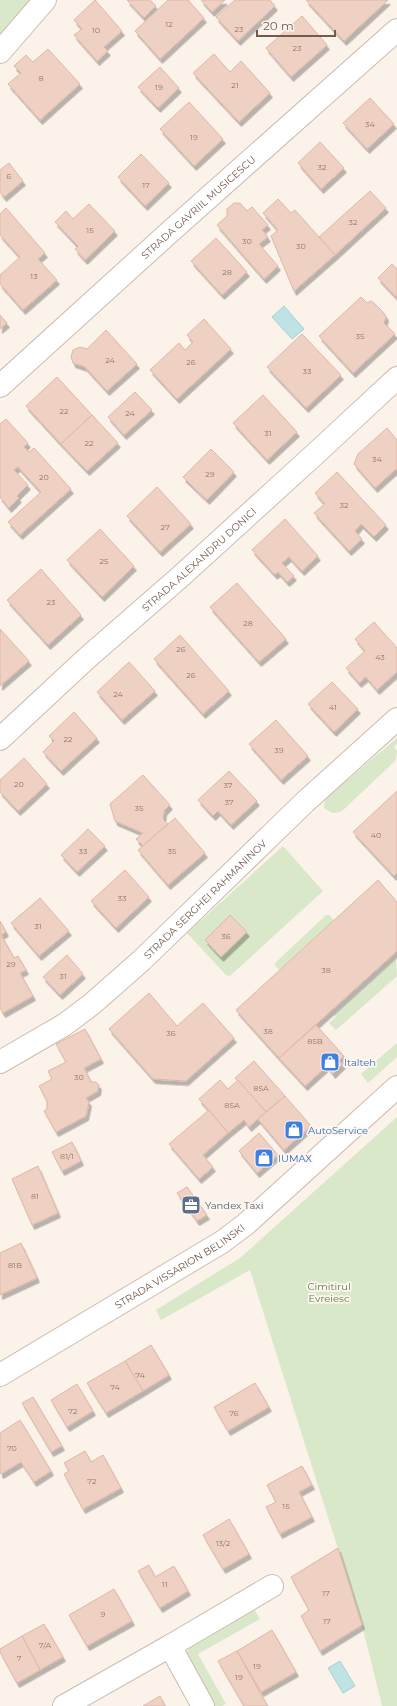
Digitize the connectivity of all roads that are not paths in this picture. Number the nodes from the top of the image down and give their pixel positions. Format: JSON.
{"nodes":[{"id":1,"x":45,"y":0,"type":"edge"},
{"id":2,"x":397,"y":30,"type":"edge"},
{"id":3,"x":0,"y":52,"type":"edge"},
{"id":4,"x":397,"y":378,"type":"edge"},
{"id":5,"x":0,"y":386,"type":"edge"},
{"id":6,"x":397,"y":719,"type":"edge"},
{"id":7,"x":0,"y":739,"type":"edge"},
{"id":8,"x":0,"y":1062,"type":"edge"},
{"id":9,"x":397,"y":1087,"type":"edge"},
{"id":10,"x":0,"y":1375,"type":"edge"},
{"id":11,"x":272,"y":1586,"type":"dead end"},
{"id":12,"x":170,"y":1646,"type":"junction"},
{"id":13,"x":64,"y":1706,"type":"edge"},
{"id":14,"x":204,"y":1706,"type":"edge"}],
"edges":[{"from":1,"to":3,"type":"street"},
{"from":2,"to":5,"type":"street","name":"STRADA GAVRIIL MUSICESCU"},
{"from":4,"to":7,"type":"street","name":"STRADA ALEXANDRU DONICI"},
{"from":6,"to":8,"type":"street","name":"STRADA SERGHEI RAHMANINOV"},
{"from":9,"to":10,"type":"street","name":"STRADA VISSARION BELINSKI"},
{"from":11,"to":12,"type":"street"},
{"from":12,"to":13,"type":"street"},
{"from":12,"to":14,"type":"street"}]}
